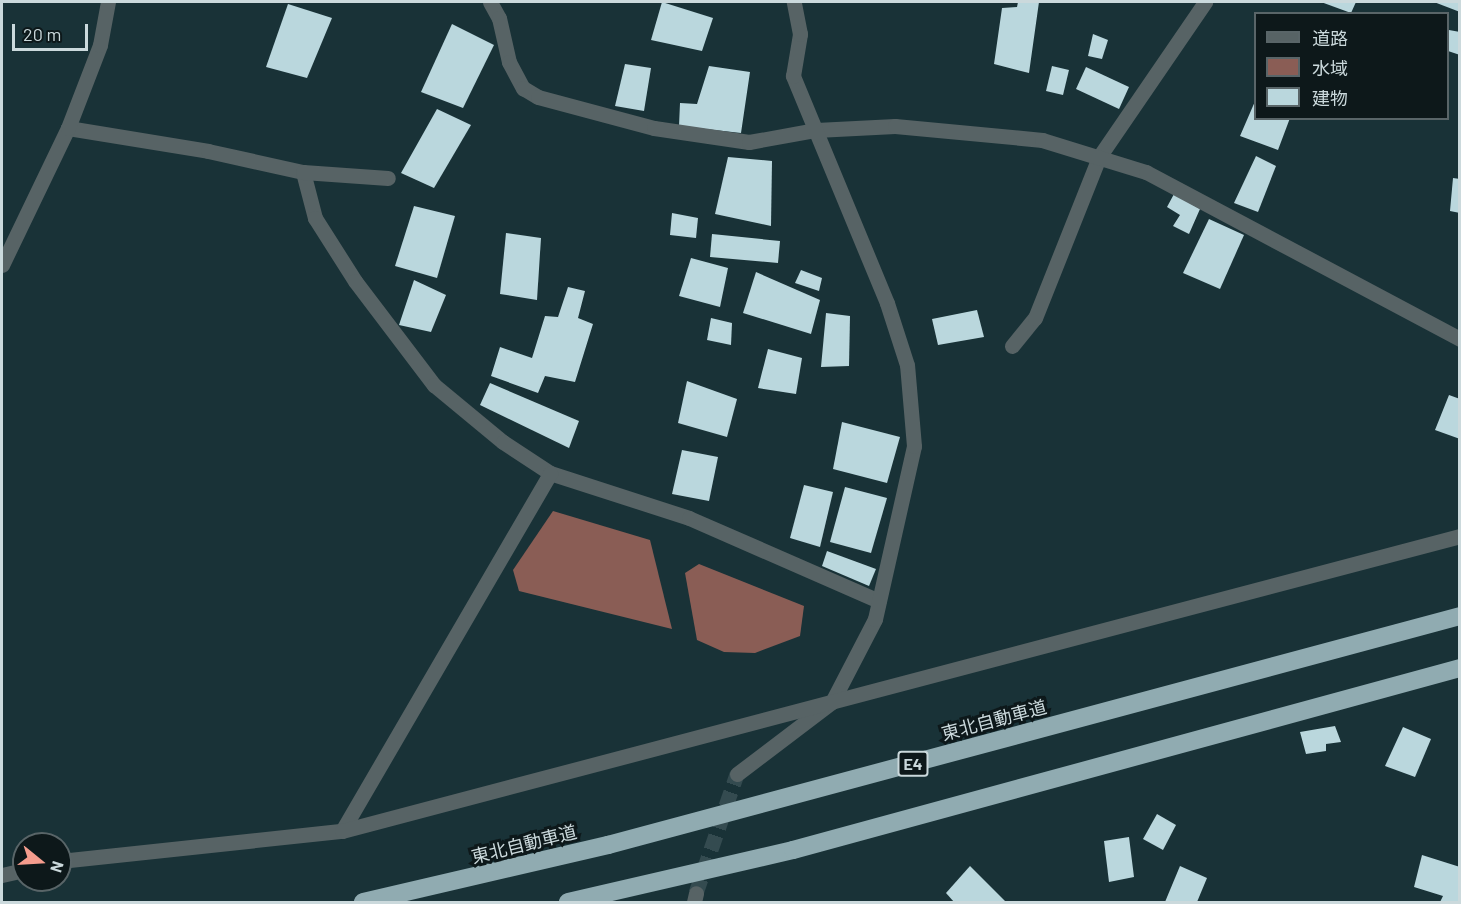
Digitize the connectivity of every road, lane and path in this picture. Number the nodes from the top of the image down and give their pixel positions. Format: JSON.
{"nodes":[{"id":1,"x":108,"y":2,"type":"edge"},
{"id":2,"x":490,"y":2,"type":"edge"},
{"id":3,"x":794,"y":2,"type":"edge"},
{"id":4,"x":1205,"y":2,"type":"edge"},
{"id":5,"x":68,"y":128,"type":"junction"},
{"id":6,"x":816,"y":130,"type":"junction"},
{"id":7,"x":1099,"y":157,"type":"junction"},
{"id":8,"x":303,"y":172,"type":"junction"},
{"id":9,"x":388,"y":178,"type":"dead end"},
{"id":10,"x":2,"y":264,"type":"edge"},
{"id":11,"x":1460,"y":339,"type":"edge"},
{"id":12,"x":1012,"y":346,"type":"dead end"},
{"id":13,"x":550,"y":473,"type":"junction"},
{"id":14,"x":1460,"y":536,"type":"edge"},
{"id":15,"x":879,"y":601,"type":"junction"},
{"id":16,"x":1460,"y":616,"type":"edge"},
{"id":17,"x":1460,"y":668,"type":"edge"},
{"id":18,"x":832,"y":702,"type":"junction"},
{"id":19,"x":737,"y":774,"type":"tunnel mouth"},
{"id":20,"x":342,"y":831,"type":"junction"},
{"id":21,"x":72,"y":860,"type":"edge"},
{"id":22,"x":363,"y":903,"type":"edge"},
{"id":23,"x":568,"y":903,"type":"edge"}],
"edges":[{"from":1,"to":5,"type":"street"},
{"from":2,"to":6,"type":"street"},
{"from":3,"to":6,"type":"street"},
{"from":4,"to":7,"type":"street"},
{"from":5,"to":8,"type":"street"},
{"from":5,"to":10,"type":"street"},
{"from":6,"to":7,"type":"street"},
{"from":6,"to":15,"type":"street"},
{"from":7,"to":11,"type":"street"},
{"from":7,"to":12,"type":"street"},
{"from":8,"to":9,"type":"street"},
{"from":8,"to":13,"type":"street"},
{"from":13,"to":15,"type":"street"},
{"from":13,"to":20,"type":"street"},
{"from":14,"to":18,"type":"street"},
{"from":15,"to":18,"type":"street"},
{"from":16,"to":22,"type":"highway","name":"東北自動車道","number":"E4"},
{"from":17,"to":23,"type":"highway"},
{"from":18,"to":19,"type":"street"},
{"from":18,"to":20,"type":"street"},
{"from":20,"to":21,"type":"street"}]}
